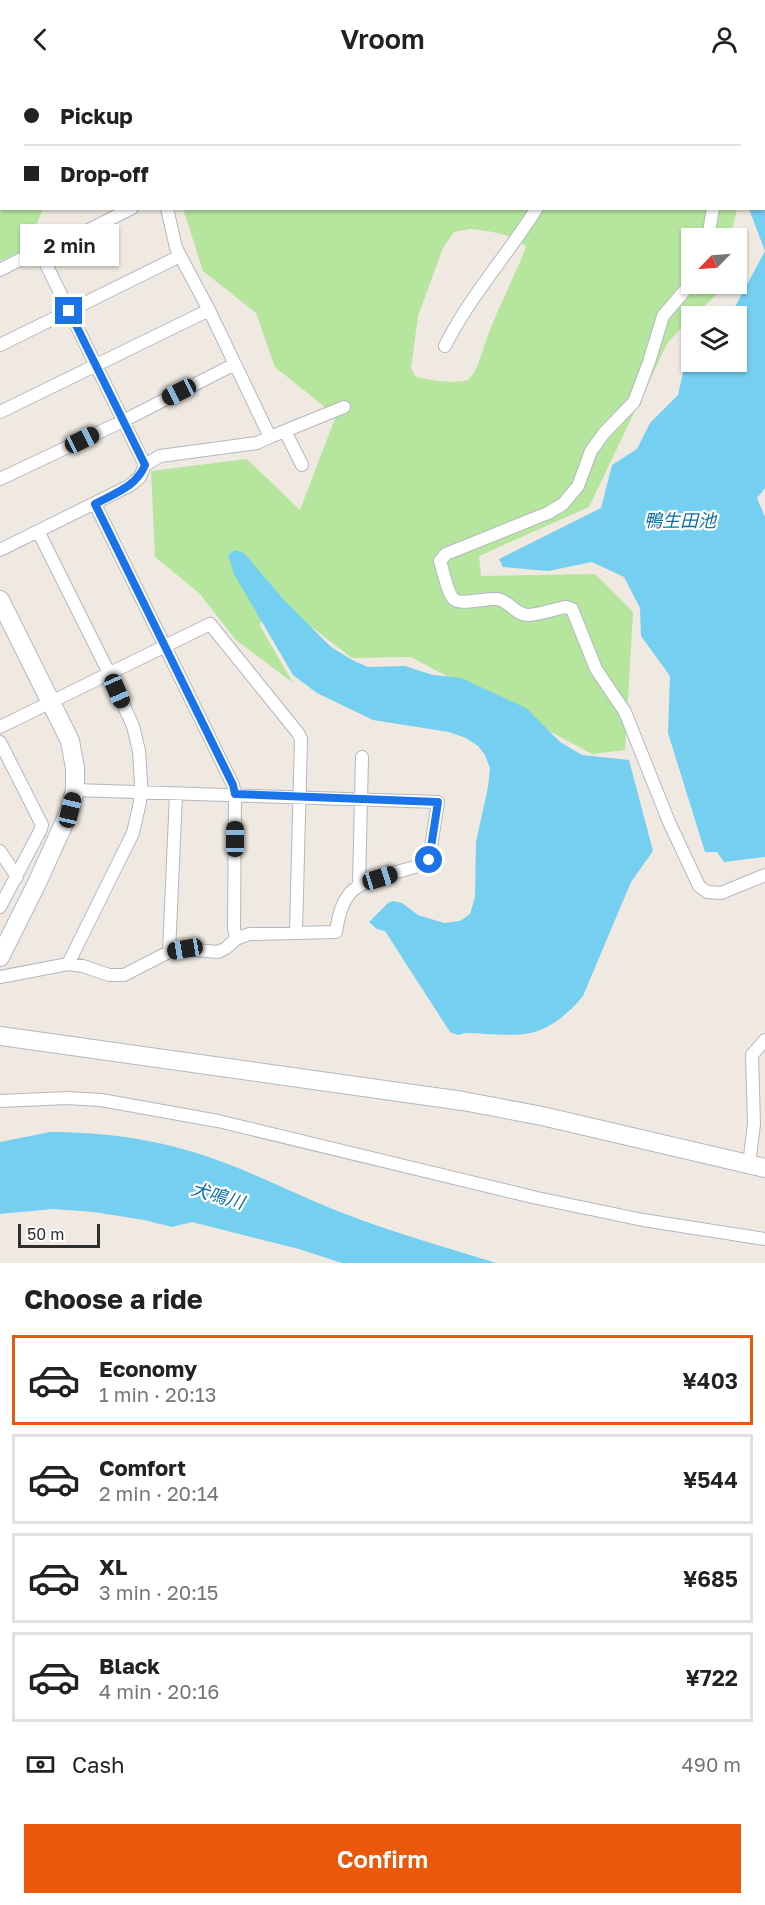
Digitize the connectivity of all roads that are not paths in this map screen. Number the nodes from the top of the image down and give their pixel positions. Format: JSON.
{"nodes":[{"id":1,"x":128,"y":210,"type":"edge"},
{"id":2,"x":167,"y":210,"type":"edge"},
{"id":3,"x":536,"y":210,"type":"edge"},
{"id":4,"x":713,"y":210,"type":"edge"},
{"id":5,"x":710,"y":228,"type":"edge"},
{"id":6,"x":41,"y":254,"type":"junction"},
{"id":7,"x":180,"y":256,"type":"junction"},
{"id":8,"x":0,"y":270,"type":"edge"},
{"id":9,"x":682,"y":294,"type":"edge"},
{"id":10,"x":209,"y":310,"type":"junction"},
{"id":11,"x":69,"y":311,"type":"junction"},
{"id":12,"x":0,"y":345,"type":"edge"},
{"id":13,"x":445,"y":346,"type":"dead end"},
{"id":14,"x":235,"y":364,"type":"junction"},
{"id":15,"x":96,"y":366,"type":"junction"},
{"id":16,"x":344,"y":407,"type":"dead end"},
{"id":17,"x":0,"y":412,"type":"edge"},
{"id":18,"x":123,"y":421,"type":"junction"},
{"id":19,"x":285,"y":431,"type":"junction"},
{"id":20,"x":270,"y":437,"type":"junction"},
{"id":21,"x":145,"y":465,"type":"junction"},
{"id":22,"x":302,"y":465,"type":"dead end"},
{"id":23,"x":0,"y":479,"type":"edge"},
{"id":24,"x":95,"y":504,"type":"junction"},
{"id":25,"x":38,"y":531,"type":"junction"},
{"id":26,"x":0,"y":550,"type":"edge"},
{"id":27,"x":0,"y":600,"type":"edge"},
{"id":28,"x":164,"y":645,"type":"junction"},
{"id":29,"x":109,"y":673,"type":"junction"},
{"id":30,"x":51,"y":700,"type":"junction"},
{"id":31,"x":0,"y":727,"type":"edge"},
{"id":32,"x":0,"y":742,"type":"edge"},
{"id":33,"x":362,"y":757,"type":"dead end"},
{"id":34,"x":75,"y":790,"type":"junction"},
{"id":35,"x":140,"y":793,"type":"junction"},
{"id":36,"x":176,"y":794,"type":"junction"},
{"id":37,"x":235,"y":794,"type":"junction"},
{"id":38,"x":298,"y":797,"type":"junction"},
{"id":39,"x":360,"y":799,"type":"junction"},
{"id":40,"x":0,"y":851,"type":"edge"},
{"id":41,"x":765,"y":876,"type":"edge"},
{"id":42,"x":17,"y":877,"type":"junction"},
{"id":43,"x":359,"y":885,"type":"junction"},
{"id":44,"x":0,"y":907,"type":"edge"},
{"id":45,"x":296,"y":932,"type":"junction"},
{"id":46,"x":236,"y":939,"type":"junction"},
{"id":47,"x":169,"y":952,"type":"junction"},
{"id":48,"x":0,"y":957,"type":"edge"},
{"id":49,"x":68,"y":964,"type":"junction"},
{"id":50,"x":0,"y":976,"type":"edge"},
{"id":51,"x":0,"y":1036,"type":"edge"},
{"id":52,"x":765,"y":1040,"type":"edge"},
{"id":53,"x":0,"y":1101,"type":"edge"},
{"id":54,"x":757,"y":1166,"type":"edge"},
{"id":55,"x":765,"y":1239,"type":"edge"}],
"edges":[{"from":1,"to":6,"type":"street"},
{"from":2,"to":7,"type":"street"},
{"from":3,"to":13,"type":"street"},
{"from":4,"to":5,"type":"street"},
{"from":6,"to":8,"type":"street"},
{"from":6,"to":11,"type":"street"},
{"from":7,"to":10,"type":"street"},
{"from":7,"to":11,"type":"street"},
{"from":9,"to":41,"type":"street"},
{"from":10,"to":14,"type":"street"},
{"from":10,"to":15,"type":"street"},
{"from":11,"to":12,"type":"street"},
{"from":11,"to":15,"type":"street"},
{"from":14,"to":18,"type":"street"},
{"from":14,"to":20,"type":"street"},
{"from":15,"to":17,"type":"street"},
{"from":15,"to":18,"type":"street"},
{"from":16,"to":19,"type":"street"},
{"from":18,"to":21,"type":"street"},
{"from":18,"to":23,"type":"street"},
{"from":19,"to":20,"type":"street"},
{"from":19,"to":22,"type":"street"},
{"from":20,"to":21,"type":"street"},
{"from":21,"to":24,"type":"street"},
{"from":24,"to":25,"type":"street"},
{"from":24,"to":28,"type":"street"},
{"from":25,"to":26,"type":"street"},
{"from":25,"to":29,"type":"street"},
{"from":27,"to":30,"type":"street"},
{"from":28,"to":29,"type":"street"},
{"from":28,"to":37,"type":"street"},
{"from":28,"to":38,"type":"street"},
{"from":29,"to":30,"type":"street"},
{"from":29,"to":35,"type":"street"},
{"from":30,"to":31,"type":"street"},
{"from":30,"to":34,"type":"street"},
{"from":32,"to":42,"type":"street"},
{"from":33,"to":39,"type":"street"},
{"from":34,"to":35,"type":"street"},
{"from":34,"to":48,"type":"street"},
{"from":35,"to":36,"type":"street"},
{"from":35,"to":49,"type":"street"},
{"from":36,"to":37,"type":"street"},
{"from":36,"to":47,"type":"street"},
{"from":37,"to":38,"type":"street"},
{"from":37,"to":46,"type":"street"},
{"from":38,"to":39,"type":"street"},
{"from":38,"to":45,"type":"street"},
{"from":39,"to":43,"type":"street"},
{"from":39,"to":43,"type":"street"},
{"from":40,"to":42,"type":"street"},
{"from":42,"to":44,"type":"street"},
{"from":43,"to":45,"type":"street"},
{"from":45,"to":46,"type":"street"},
{"from":46,"to":47,"type":"street"},
{"from":47,"to":49,"type":"street"},
{"from":49,"to":50,"type":"street"},
{"from":51,"to":54,"type":"street"},
{"from":52,"to":54,"type":"street"},
{"from":53,"to":55,"type":"street"}]}
